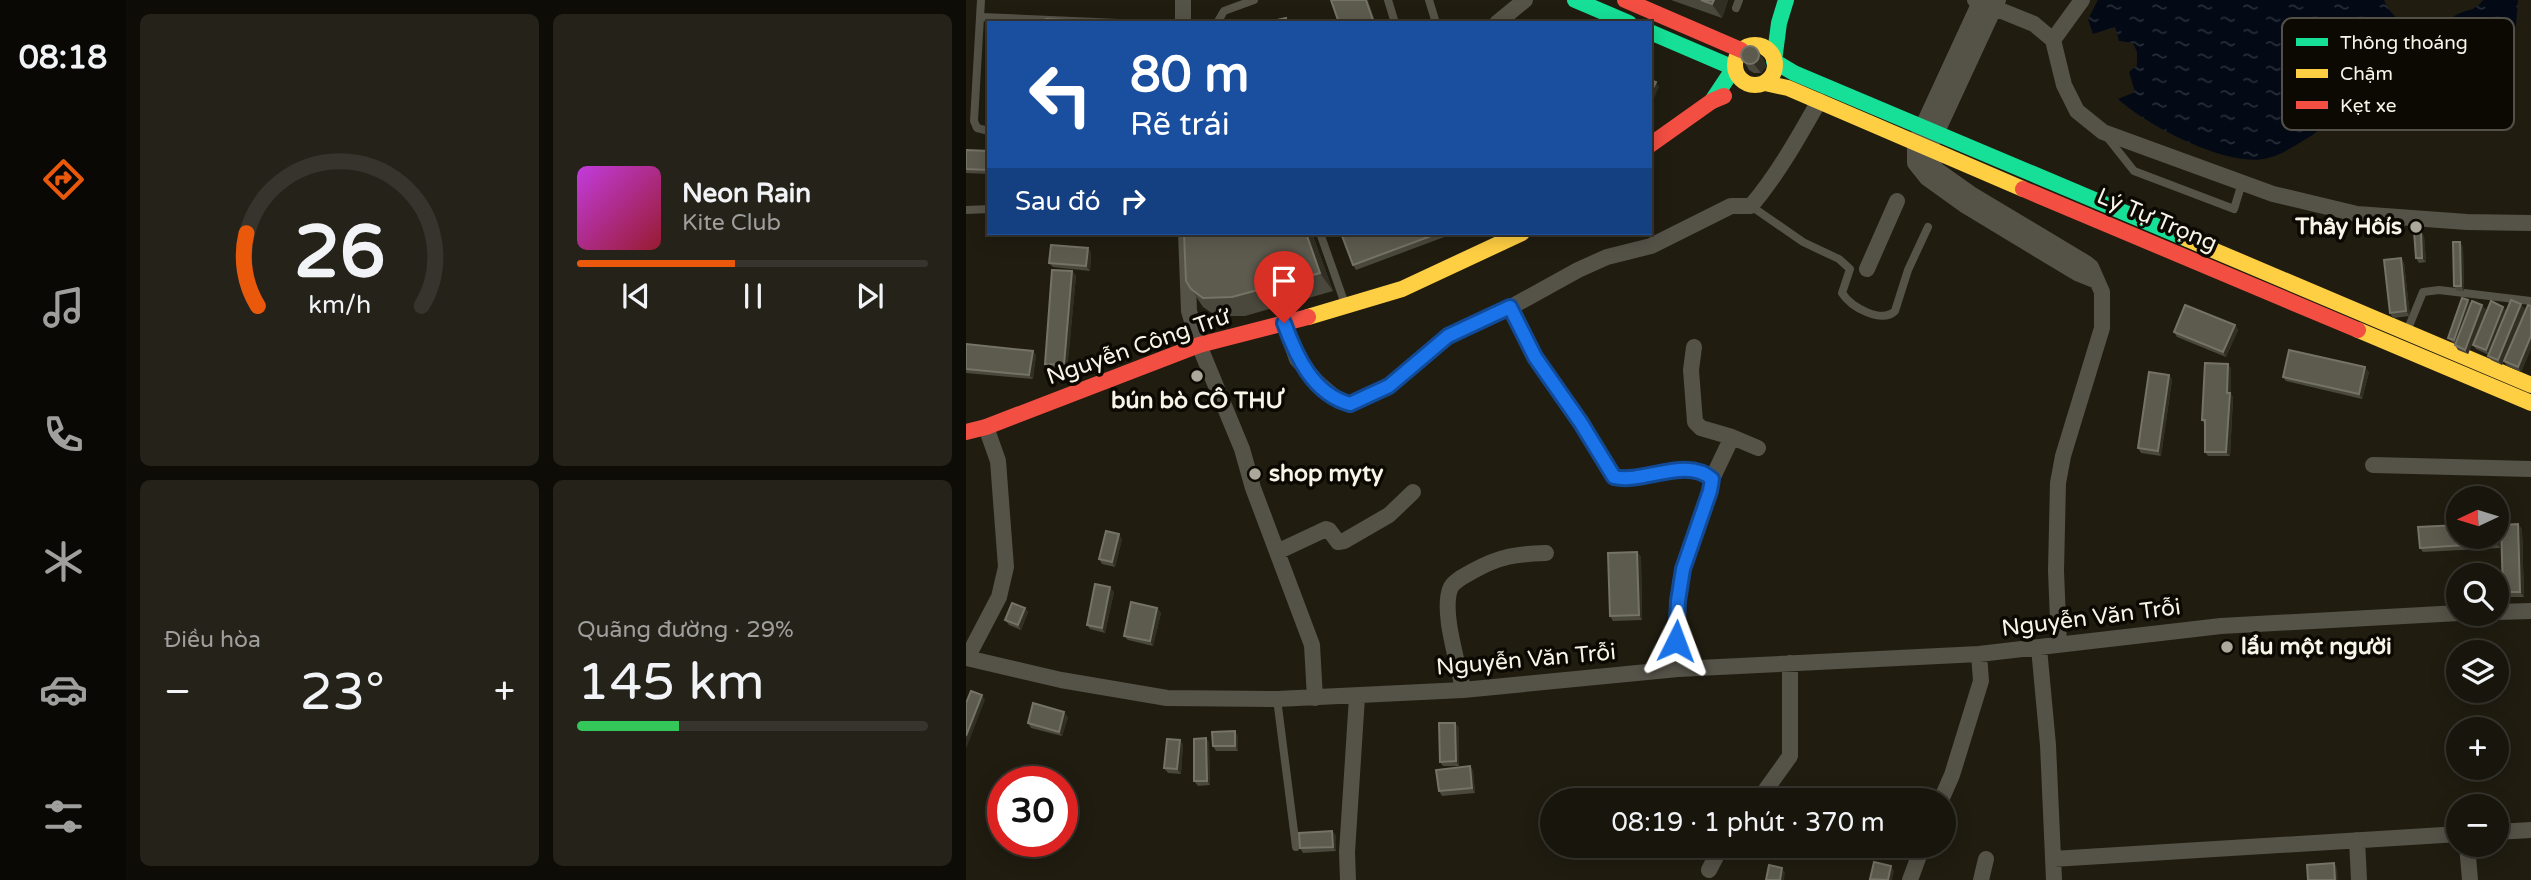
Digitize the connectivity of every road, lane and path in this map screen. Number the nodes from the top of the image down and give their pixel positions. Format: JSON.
{"nodes":[{"id":1,"x":981,"y":0,"type":"edge"},
{"id":2,"x":1183,"y":0,"type":"edge"},
{"id":3,"x":1252,"y":0,"type":"edge"},
{"id":4,"x":1388,"y":0,"type":"edge"},
{"id":5,"x":1429,"y":0,"type":"edge"},
{"id":6,"x":1525,"y":0,"type":"edge"},
{"id":7,"x":1574,"y":0,"type":"edge"},
{"id":8,"x":1625,"y":0,"type":"edge"},
{"id":9,"x":1786,"y":0,"type":"edge"},
{"id":10,"x":2082,"y":0,"type":"edge"},
{"id":11,"x":1986,"y":2,"type":"edge"},
{"id":12,"x":981,"y":17,"type":"junction"},
{"id":13,"x":1025,"y":21,"type":"edge"},
{"id":14,"x":1183,"y":21,"type":"edge"},
{"id":15,"x":1218,"y":21,"type":"edge"},
{"id":16,"x":1394,"y":21,"type":"edge"},
{"id":17,"x":1435,"y":21,"type":"edge"},
{"id":18,"x":1499,"y":21,"type":"edge"},
{"id":19,"x":1624,"y":21,"type":"edge"},
{"id":20,"x":1779,"y":23,"type":"junction"},
{"id":21,"x":1652,"y":33,"type":"edge"},
{"id":22,"x":2053,"y":40,"type":"junction"},
{"id":23,"x":1744,"y":48,"type":"junction"},
{"id":24,"x":1774,"y":61,"type":"junction"},
{"id":25,"x":1734,"y":68,"type":"junction"},
{"id":26,"x":1758,"y":84,"type":"junction"},
{"id":27,"x":1712,"y":100,"type":"junction"},
{"id":28,"x":1819,"y":101,"type":"junction"},
{"id":29,"x":987,"y":130,"type":"edge"},
{"id":30,"x":1929,"y":131,"type":"junction"},
{"id":31,"x":2103,"y":132,"type":"junction"},
{"id":32,"x":1652,"y":144,"type":"edge"},
{"id":33,"x":1922,"y":146,"type":"junction"},
{"id":34,"x":2242,"y":183,"type":"junction"},
{"id":35,"x":1897,"y":201,"type":"dead end"},
{"id":36,"x":1751,"y":206,"type":"junction"},
{"id":37,"x":987,"y":209,"type":"edge"},
{"id":38,"x":966,"y":210,"type":"edge"},
{"id":39,"x":2531,"y":223,"type":"edge"},
{"id":40,"x":1928,"y":227,"type":"dead end"},
{"id":41,"x":1186,"y":235,"type":"edge"},
{"id":42,"x":1321,"y":235,"type":"edge"},
{"id":43,"x":1518,"y":235,"type":"edge"},
{"id":44,"x":1867,"y":269,"type":"dead end"},
{"id":45,"x":2531,"y":301,"type":"edge"},
{"id":46,"x":1346,"y":307,"type":"junction"},
{"id":47,"x":1510,"y":307,"type":"junction"},
{"id":48,"x":1284,"y":323,"type":"junction"},
{"id":49,"x":2406,"y":332,"type":"junction"},
{"id":50,"x":1199,"y":345,"type":"junction"},
{"id":51,"x":1694,"y":346,"type":"dead end"},
{"id":52,"x":2531,"y":385,"type":"edge"},
{"id":53,"x":2531,"y":402,"type":"edge"},
{"id":54,"x":986,"y":427,"type":"junction"},
{"id":55,"x":966,"y":432,"type":"edge"},
{"id":56,"x":1731,"y":437,"type":"junction"},
{"id":57,"x":1758,"y":448,"type":"dead end"},
{"id":58,"x":2373,"y":465,"type":"dead end"},
{"id":59,"x":2531,"y":469,"type":"edge"},
{"id":60,"x":1712,"y":479,"type":"junction"},
{"id":61,"x":1413,"y":492,"type":"dead end"},
{"id":62,"x":1277,"y":552,"type":"junction"},
{"id":63,"x":1546,"y":553,"type":"dead end"},
{"id":64,"x":2531,"y":611,"type":"edge"},
{"id":65,"x":2509,"y":612,"type":"edge"},
{"id":66,"x":2446,"y":614,"type":"edge"},
{"id":67,"x":2059,"y":645,"type":"junction"},
{"id":68,"x":2039,"y":648,"type":"junction"},
{"id":69,"x":1979,"y":654,"type":"junction"},
{"id":70,"x":967,"y":657,"type":"edge"},
{"id":71,"x":1790,"y":663,"type":"junction"},
{"id":72,"x":1678,"y":669,"type":"junction"},
{"id":73,"x":1464,"y":690,"type":"junction"},
{"id":74,"x":1357,"y":697,"type":"junction"},
{"id":75,"x":1315,"y":698,"type":"junction"},
{"id":76,"x":1277,"y":699,"type":"junction"},
{"id":77,"x":1767,"y":788,"type":"edge"},
{"id":78,"x":1946,"y":788,"type":"edge"},
{"id":79,"x":2531,"y":830,"type":"edge"},
{"id":80,"x":2509,"y":831,"type":"edge"},
{"id":81,"x":2446,"y":835,"type":"edge"},
{"id":82,"x":2357,"y":840,"type":"junction"},
{"id":83,"x":1296,"y":848,"type":"dead end"},
{"id":84,"x":2468,"y":857,"type":"edge"},
{"id":85,"x":1716,"y":858,"type":"edge"},
{"id":86,"x":1918,"y":858,"type":"edge"},
{"id":87,"x":1986,"y":859,"type":"dead end"},
{"id":88,"x":2053,"y":859,"type":"junction"},
{"id":89,"x":1709,"y":870,"type":"dead end"},
{"id":90,"x":1348,"y":880,"type":"edge"},
{"id":91,"x":1910,"y":880,"type":"edge"},
{"id":92,"x":1980,"y":880,"type":"edge"},
{"id":93,"x":2054,"y":880,"type":"edge"},
{"id":94,"x":2359,"y":880,"type":"edge"},
{"id":95,"x":2470,"y":880,"type":"edge"}],
"edges":[{"from":1,"to":12,"type":"lane"},
{"from":2,"to":14,"type":"street"},
{"from":3,"to":15,"type":"lane"},
{"from":4,"to":16,"type":"lane"},
{"from":5,"to":17,"type":"lane"},
{"from":6,"to":18,"type":"street"},
{"from":7,"to":19,"type":"street"},
{"from":8,"to":23,"type":"street"},
{"from":9,"to":20,"type":"street"},
{"from":10,"to":22,"type":"street"},
{"from":11,"to":22,"type":"street"},
{"from":11,"to":30,"type":"street"},
{"from":12,"to":13,"type":"lane"},
{"from":12,"to":29,"type":"lane"},
{"from":20,"to":23,"type":"street"},
{"from":20,"to":24,"type":"street"},
{"from":21,"to":25,"type":"street"},
{"from":22,"to":31,"type":"street"},
{"from":23,"to":24,"type":"street"},
{"from":23,"to":25,"type":"street"},
{"from":24,"to":26,"type":"street"},
{"from":24,"to":30,"type":"street","name":"Lý Tự Trọng"},
{"from":25,"to":26,"type":"street"},
{"from":25,"to":27,"type":"street"},
{"from":26,"to":27,"type":"street"},
{"from":26,"to":28,"type":"street","name":"Lý Tự Trọng"},
{"from":27,"to":32,"type":"street"},
{"from":28,"to":33,"type":"street","name":"Lý Tự Trọng"},
{"from":28,"to":36,"type":"street"},
{"from":30,"to":33,"type":"street"},
{"from":30,"to":49,"type":"street","name":"Lý Tự Trọng"},
{"from":31,"to":34,"type":"street"},
{"from":31,"to":34,"type":"lane"},
{"from":33,"to":53,"type":"street","name":"Lý Tự Trọng"},
{"from":33,"to":67,"type":"street"},
{"from":34,"to":39,"type":"street"},
{"from":35,"to":44,"type":"street"},
{"from":36,"to":40,"type":"lane"},
{"from":36,"to":47,"type":"street"},
{"from":37,"to":38,"type":"lane"},
{"from":41,"to":50,"type":"street"},
{"from":42,"to":46,"type":"lane"},
{"from":43,"to":46,"type":"street","name":"Nguyễn Công Trứ"},
{"from":45,"to":49,"type":"lane"},
{"from":46,"to":48,"type":"street","name":"Nguyễn Công Trứ"},
{"from":47,"to":48,"type":"street"},
{"from":47,"to":60,"type":"street"},
{"from":48,"to":50,"type":"street","name":"Nguyễn Công Trứ"},
{"from":49,"to":52,"type":"street","name":"Lý Tự Trọng"},
{"from":50,"to":54,"type":"street","name":"Nguyễn Công Trứ"},
{"from":50,"to":62,"type":"street"},
{"from":51,"to":56,"type":"street"},
{"from":54,"to":55,"type":"street","name":"Nguyễn Công Trứ"},
{"from":54,"to":70,"type":"street","name":"Nguyễn Văn Trỗi"},
{"from":56,"to":57,"type":"street"},
{"from":56,"to":60,"type":"street"},
{"from":58,"to":59,"type":"street"},
{"from":60,"to":72,"type":"street"},
{"from":61,"to":62,"type":"street"},
{"from":62,"to":75,"type":"street"},
{"from":63,"to":73,"type":"street"},
{"from":64,"to":65,"type":"street"},
{"from":66,"to":67,"type":"street","name":"Nguyễn Văn Trỗi"},
{"from":67,"to":68,"type":"street","name":"Nguyễn Văn Trỗi"},
{"from":68,"to":69,"type":"street","name":"Nguyễn Văn Trỗi"},
{"from":68,"to":88,"type":"street"},
{"from":69,"to":71,"type":"street","name":"Nguyễn Văn Trỗi"},
{"from":69,"to":78,"type":"street"},
{"from":70,"to":76,"type":"street","name":"Nguyễn Văn Trỗi"},
{"from":71,"to":72,"type":"street","name":"Nguyễn Văn Trỗi"},
{"from":71,"to":77,"type":"street"},
{"from":72,"to":73,"type":"street","name":"Nguyễn Văn Trỗi"},
{"from":73,"to":74,"type":"street","name":"Nguyễn Văn Trỗi"},
{"from":74,"to":75,"type":"street","name":"Nguyễn Văn Trỗi"},
{"from":74,"to":90,"type":"street"},
{"from":75,"to":76,"type":"street","name":"Nguyễn Văn Trỗi"},
{"from":76,"to":83,"type":"lane"},
{"from":79,"to":80,"type":"street"},
{"from":81,"to":82,"type":"street"},
{"from":82,"to":88,"type":"street"},
{"from":82,"to":94,"type":"street"},
{"from":84,"to":95,"type":"street"},
{"from":85,"to":89,"type":"street"},
{"from":86,"to":91,"type":"street"},
{"from":87,"to":92,"type":"street"},
{"from":88,"to":93,"type":"street"}]}
